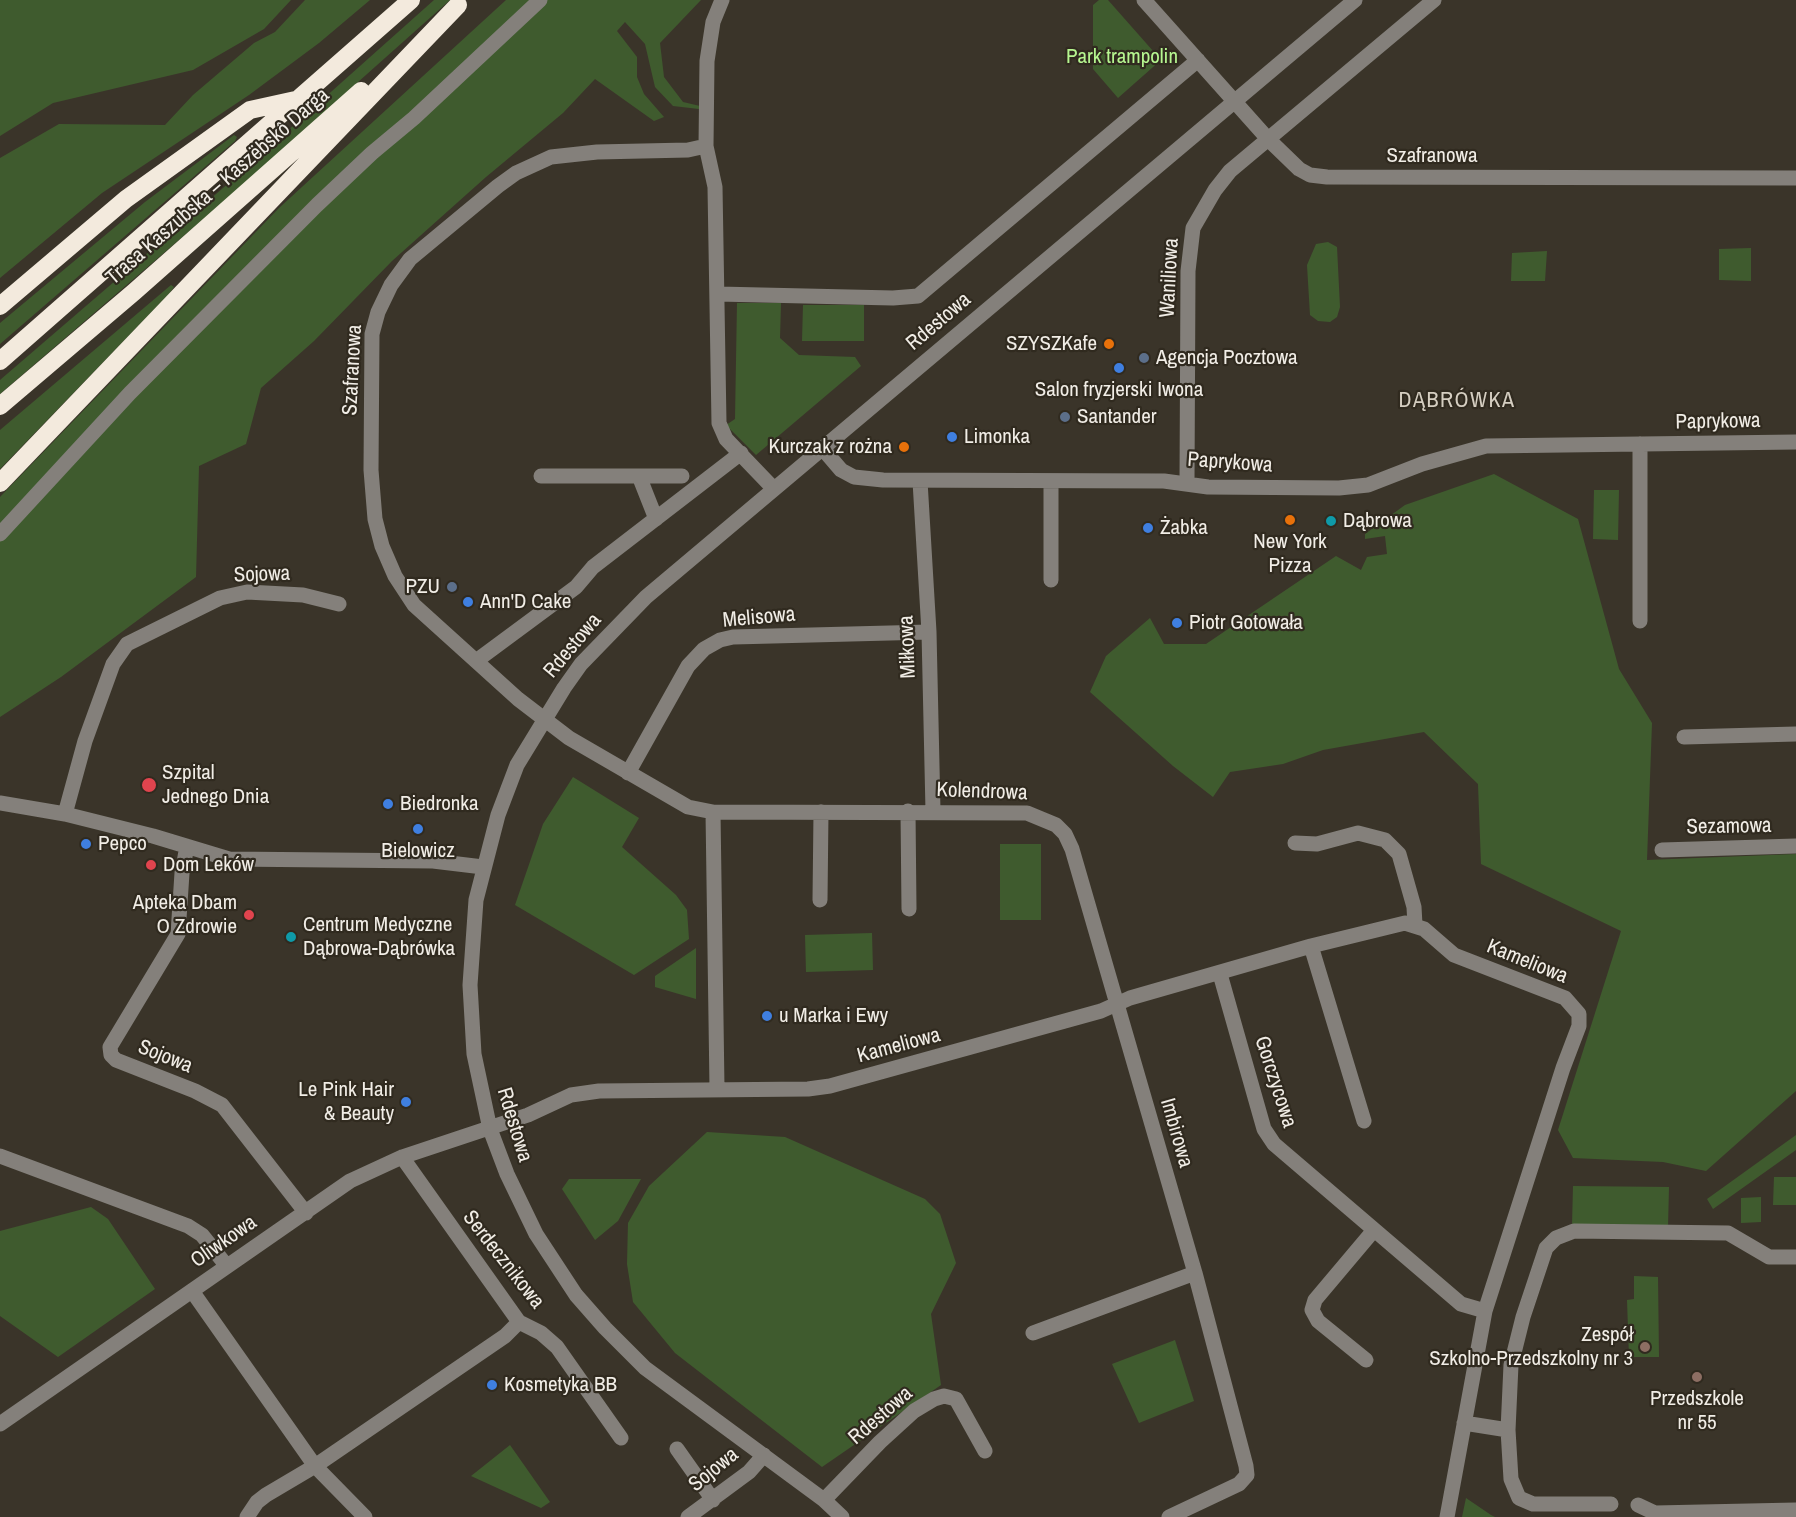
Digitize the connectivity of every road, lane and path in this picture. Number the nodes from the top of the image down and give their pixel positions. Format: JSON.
{"nodes":[{"id":1,"x":411,"y":0,"type":"edge"},
{"id":2,"x":540,"y":0,"type":"edge"},
{"id":3,"x":722,"y":0,"type":"edge"},
{"id":4,"x":1144,"y":0,"type":"edge"},
{"id":5,"x":1355,"y":0,"type":"edge"},
{"id":6,"x":1434,"y":0,"type":"edge"},
{"id":7,"x":461,"y":2,"type":"edge"},
{"id":8,"x":1198,"y":60,"type":"junction"},
{"id":9,"x":302,"y":99,"type":"junction"},
{"id":10,"x":1235,"y":101,"type":"junction"},
{"id":11,"x":1268,"y":139,"type":"junction"},
{"id":12,"x":706,"y":146,"type":"junction"},
{"id":13,"x":1796,"y":178,"type":"edge"},
{"id":14,"x":718,"y":294,"type":"junction"},
{"id":15,"x":0,"y":306,"type":"edge"},
{"id":16,"x":0,"y":361,"type":"edge"},
{"id":17,"x":0,"y":406,"type":"edge"},
{"id":18,"x":1796,"y":442,"type":"edge"},
{"id":19,"x":1640,"y":444,"type":"junction"},
{"id":20,"x":823,"y":449,"type":"junction"},
{"id":21,"x":741,"y":453,"type":"junction"},
{"id":22,"x":541,"y":476,"type":"dead end"},
{"id":23,"x":639,"y":476,"type":"junction"},
{"id":24,"x":682,"y":476,"type":"dead end"},
{"id":25,"x":920,"y":481,"type":"junction"},
{"id":26,"x":1051,"y":481,"type":"junction"},
{"id":27,"x":0,"y":483,"type":"edge"},
{"id":28,"x":1187,"y":483,"type":"junction"},
{"id":29,"x":774,"y":489,"type":"junction"},
{"id":30,"x":656,"y":519,"type":"junction"},
{"id":31,"x":0,"y":534,"type":"edge"},
{"id":32,"x":1050,"y":580,"type":"dead end"},
{"id":33,"x":339,"y":604,"type":"dead end"},
{"id":34,"x":1640,"y":621,"type":"dead end"},
{"id":35,"x":929,"y":632,"type":"junction"},
{"id":36,"x":476,"y":661,"type":"junction"},
{"id":37,"x":543,"y":720,"type":"junction"},
{"id":38,"x":1796,"y":734,"type":"edge"},
{"id":39,"x":1684,"y":737,"type":"dead end"},
{"id":40,"x":628,"y":773,"type":"junction"},
{"id":41,"x":0,"y":803,"type":"edge"},
{"id":42,"x":908,"y":811,"type":"junction"},
{"id":43,"x":933,"y":811,"type":"junction"},
{"id":44,"x":713,"y":812,"type":"junction"},
{"id":45,"x":821,"y":812,"type":"junction"},
{"id":46,"x":65,"y":814,"type":"junction"},
{"id":47,"x":1295,"y":843,"type":"dead end"},
{"id":48,"x":187,"y":846,"type":"junction"},
{"id":49,"x":1796,"y":846,"type":"edge"},
{"id":50,"x":1662,"y":850,"type":"dead end"},
{"id":51,"x":483,"y":867,"type":"junction"},
{"id":52,"x":820,"y":900,"type":"dead end"},
{"id":53,"x":909,"y":909,"type":"dead end"},
{"id":54,"x":1420,"y":927,"type":"junction"},
{"id":55,"x":1311,"y":946,"type":"junction"},
{"id":56,"x":1220,"y":974,"type":"junction"},
{"id":57,"x":1116,"y":1005,"type":"junction"},
{"id":58,"x":717,"y":1088,"type":"junction"},
{"id":59,"x":1364,"y":1122,"type":"dead end"},
{"id":60,"x":490,"y":1129,"type":"junction"},
{"id":61,"x":0,"y":1156,"type":"edge"},
{"id":62,"x":402,"y":1157,"type":"junction"},
{"id":63,"x":306,"y":1213,"type":"junction"},
{"id":64,"x":1374,"y":1230,"type":"junction"},
{"id":65,"x":1796,"y":1257,"type":"edge"},
{"id":66,"x":226,"y":1265,"type":"junction"},
{"id":67,"x":1195,"y":1273,"type":"junction"},
{"id":68,"x":192,"y":1291,"type":"junction"},
{"id":69,"x":1485,"y":1311,"type":"junction"},
{"id":70,"x":519,"y":1322,"type":"junction"},
{"id":71,"x":1033,"y":1333,"type":"dead end"},
{"id":72,"x":1366,"y":1360,"type":"dead end"},
{"id":73,"x":0,"y":1424,"type":"edge"},
{"id":74,"x":1464,"y":1424,"type":"junction"},
{"id":75,"x":1508,"y":1430,"type":"junction"},
{"id":76,"x":621,"y":1438,"type":"dead end"},
{"id":77,"x":676,"y":1449,"type":"dead end"},
{"id":78,"x":985,"y":1451,"type":"dead end"},
{"id":79,"x":764,"y":1455,"type":"junction"},
{"id":80,"x":315,"y":1466,"type":"junction"},
{"id":81,"x":713,"y":1500,"type":"junction"},
{"id":82,"x":824,"y":1500,"type":"junction"},
{"id":83,"x":1611,"y":1504,"type":"dead end"},
{"id":84,"x":1638,"y":1505,"type":"dead end"},
{"id":85,"x":1796,"y":1510,"type":"edge"},
{"id":86,"x":247,"y":1517,"type":"edge"},
{"id":87,"x":365,"y":1517,"type":"edge"},
{"id":88,"x":688,"y":1517,"type":"edge"},
{"id":89,"x":842,"y":1517,"type":"edge"},
{"id":90,"x":1168,"y":1517,"type":"edge"},
{"id":91,"x":1447,"y":1517,"type":"edge"}],
"edges":[{"from":1,"to":9,"type":"highway","name":"Trasa Kaszubska – Kaszëbskô Darga"},
{"from":2,"to":31,"type":"street"},
{"from":3,"to":12,"type":"street"},
{"from":4,"to":8,"type":"street","name":"Szafranowa"},
{"from":5,"to":10,"type":"street","name":"Rdestowa"},
{"from":6,"to":11,"type":"street","name":"Waniliowa"},
{"from":7,"to":17,"type":"highway","name":"Trasa Kaszubska – Kaszëbskô Darga"},
{"from":7,"to":27,"type":"highway"},
{"from":8,"to":10,"type":"street","name":"Szafranowa"},
{"from":8,"to":14,"type":"street"},
{"from":9,"to":15,"type":"highway"},
{"from":9,"to":16,"type":"highway","name":"Trasa Kaszubska – Kaszëbskô Darga"},
{"from":10,"to":11,"type":"street","name":"Szafranowa"},
{"from":10,"to":20,"type":"street","name":"Rdestowa"},
{"from":11,"to":13,"type":"street","name":"Szafranowa"},
{"from":11,"to":28,"type":"street","name":"Waniliowa"},
{"from":12,"to":14,"type":"street"},
{"from":12,"to":36,"type":"street","name":"Szafranowa"},
{"from":14,"to":21,"type":"street"},
{"from":18,"to":19,"type":"street","name":"Paprykowa"},
{"from":19,"to":28,"type":"street","name":"Paprykowa"},
{"from":19,"to":34,"type":"street"},
{"from":20,"to":25,"type":"street","name":"Paprykowa"},
{"from":20,"to":29,"type":"street","name":"Rdestowa"},
{"from":21,"to":29,"type":"street"},
{"from":21,"to":30,"type":"street"},
{"from":22,"to":23,"type":"street"},
{"from":23,"to":24,"type":"street"},
{"from":23,"to":30,"type":"street"},
{"from":25,"to":26,"type":"street","name":"Paprykowa"},
{"from":25,"to":35,"type":"street","name":"Miłkowa"},
{"from":26,"to":28,"type":"street","name":"Paprykowa"},
{"from":26,"to":32,"type":"street"},
{"from":29,"to":37,"type":"street","name":"Rdestowa"},
{"from":30,"to":36,"type":"street"},
{"from":33,"to":46,"type":"street","name":"Sojowa"},
{"from":35,"to":40,"type":"street","name":"Melisowa"},
{"from":35,"to":43,"type":"street","name":"Miłkowa"},
{"from":36,"to":37,"type":"street","name":"Szafranowa"},
{"from":37,"to":40,"type":"street","name":"Kolendrowa"},
{"from":37,"to":51,"type":"street","name":"Rdestowa"},
{"from":38,"to":39,"type":"street"},
{"from":40,"to":44,"type":"street","name":"Kolendrowa"},
{"from":41,"to":46,"type":"street"},
{"from":42,"to":43,"type":"street","name":"Kolendrowa"},
{"from":42,"to":45,"type":"street","name":"Kolendrowa"},
{"from":42,"to":53,"type":"street"},
{"from":43,"to":57,"type":"street","name":"Kolendrowa"},
{"from":44,"to":45,"type":"street","name":"Kolendrowa"},
{"from":44,"to":58,"type":"street"},
{"from":45,"to":52,"type":"street"},
{"from":46,"to":48,"type":"street"},
{"from":47,"to":54,"type":"street"},
{"from":48,"to":51,"type":"street"},
{"from":48,"to":63,"type":"street","name":"Sojowa"},
{"from":49,"to":50,"type":"street","name":"Sezamowa"},
{"from":51,"to":60,"type":"street","name":"Rdestowa"},
{"from":54,"to":55,"type":"street","name":"Kameliowa"},
{"from":54,"to":69,"type":"street","name":"Kameliowa"},
{"from":55,"to":56,"type":"street","name":"Kameliowa"},
{"from":55,"to":59,"type":"street"},
{"from":56,"to":57,"type":"street","name":"Kameliowa"},
{"from":56,"to":64,"type":"street","name":"Gorczycowa"},
{"from":57,"to":58,"type":"street","name":"Kameliowa"},
{"from":57,"to":67,"type":"street","name":"Imbirowa"},
{"from":58,"to":60,"type":"street","name":"Kameliowa"},
{"from":60,"to":62,"type":"street","name":"Oliwkowa"},
{"from":60,"to":79,"type":"street","name":"Rdestowa"},
{"from":61,"to":66,"type":"street"},
{"from":62,"to":63,"type":"street","name":"Oliwkowa"},
{"from":62,"to":70,"type":"street","name":"Serdecznikowa"},
{"from":63,"to":66,"type":"street","name":"Oliwkowa"},
{"from":64,"to":69,"type":"street","name":"Gorczycowa"},
{"from":64,"to":72,"type":"street"},
{"from":65,"to":75,"type":"street"},
{"from":66,"to":68,"type":"street","name":"Oliwkowa"},
{"from":67,"to":71,"type":"street"},
{"from":67,"to":90,"type":"street","name":"Imbirowa"},
{"from":68,"to":73,"type":"street","name":"Oliwkowa"},
{"from":68,"to":80,"type":"street"},
{"from":69,"to":74,"type":"street"},
{"from":70,"to":76,"type":"street","name":"Serdecznikowa"},
{"from":70,"to":80,"type":"street"},
{"from":74,"to":75,"type":"street"},
{"from":74,"to":91,"type":"street"},
{"from":75,"to":83,"type":"street"},
{"from":77,"to":81,"type":"street"},
{"from":78,"to":82,"type":"street","name":"Rdestowa"},
{"from":79,"to":81,"type":"street","name":"Sojowa"},
{"from":79,"to":82,"type":"street","name":"Rdestowa"},
{"from":80,"to":86,"type":"street"},
{"from":80,"to":87,"type":"street"},
{"from":81,"to":88,"type":"street","name":"Sojowa"},
{"from":82,"to":89,"type":"street","name":"Rdestowa"},
{"from":84,"to":85,"type":"street"}]}
